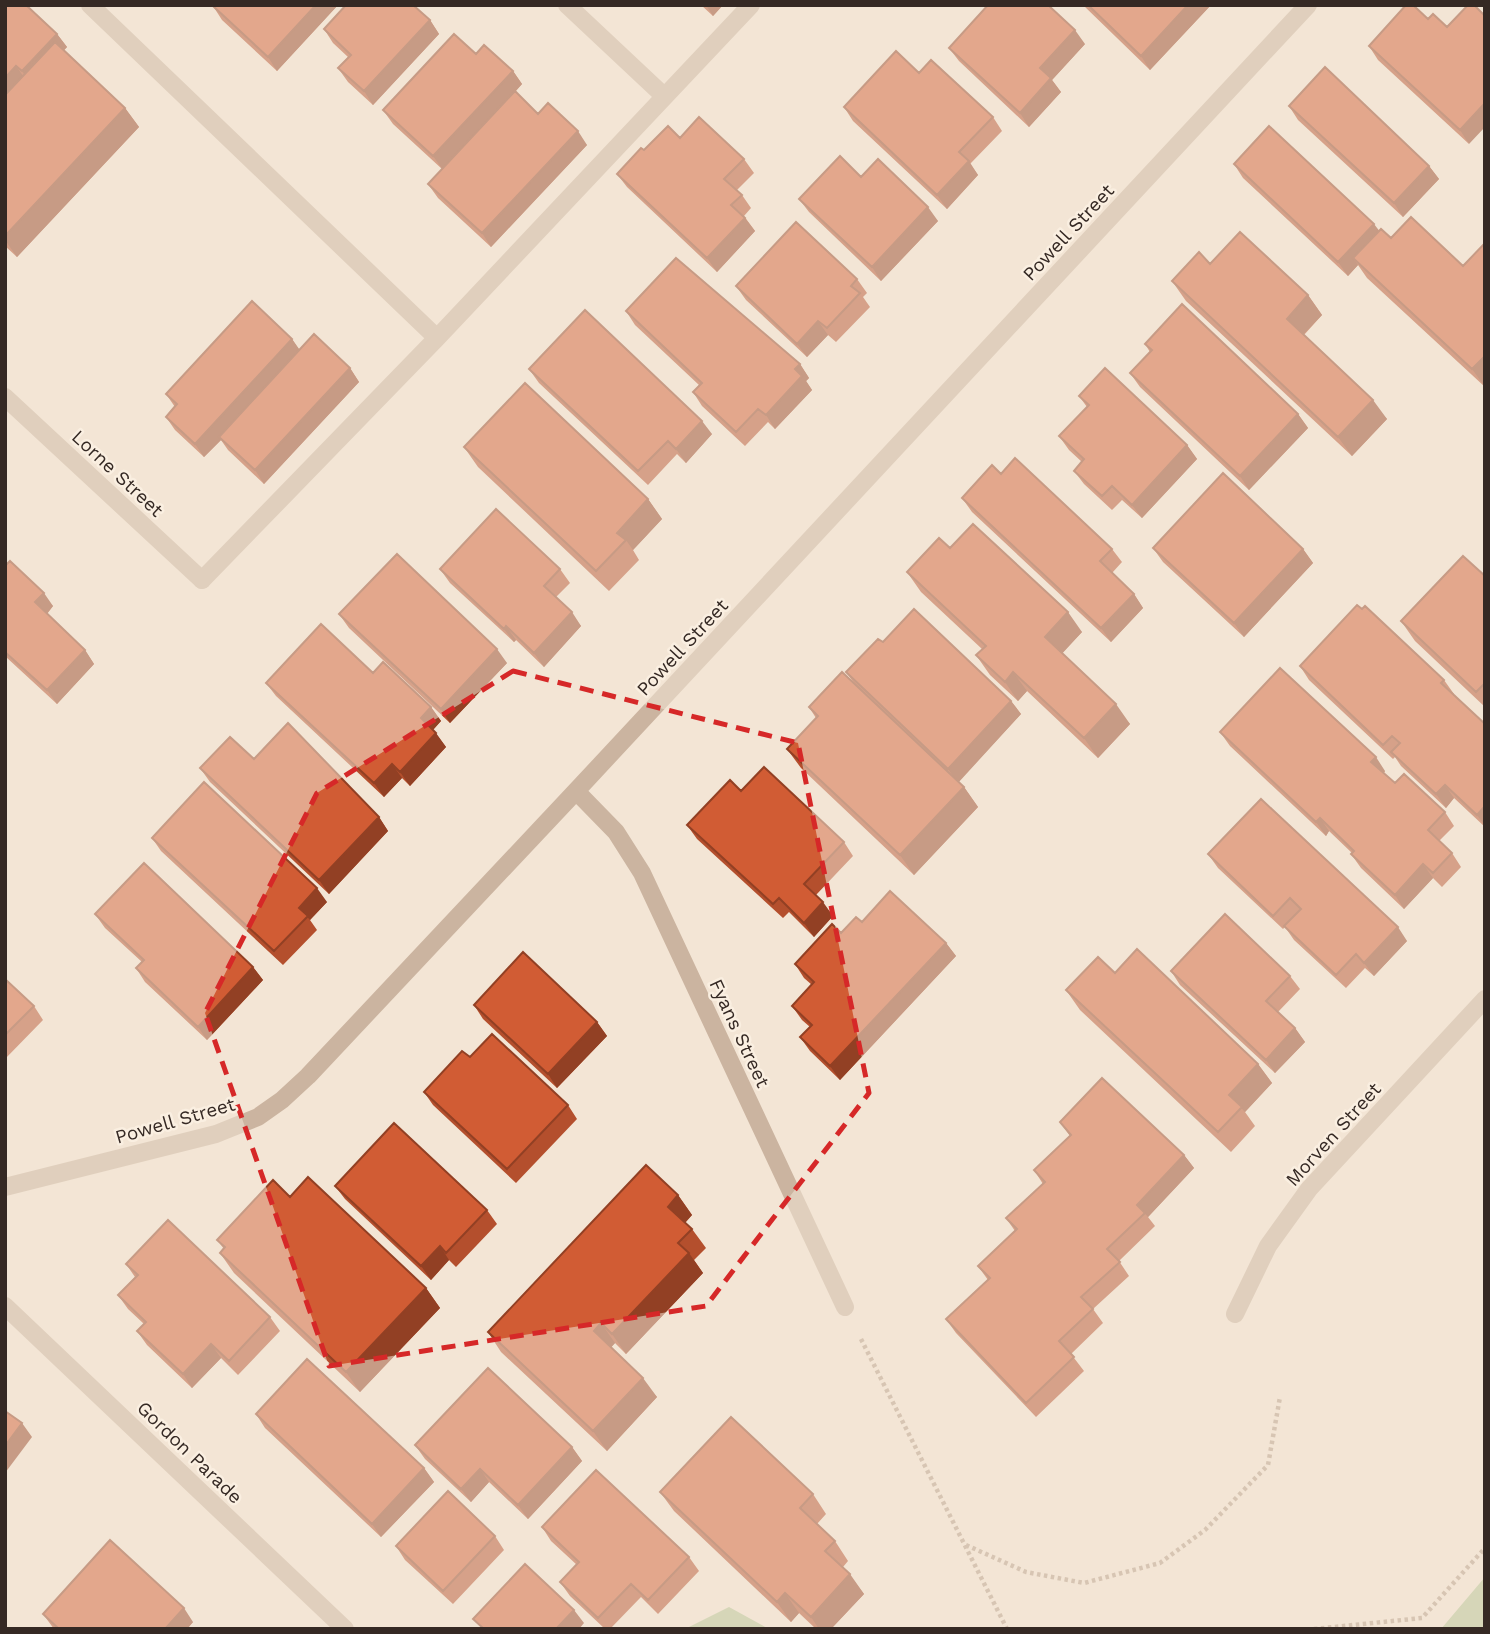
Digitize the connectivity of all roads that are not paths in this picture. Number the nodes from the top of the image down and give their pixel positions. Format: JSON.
{"nodes":[{"id":1,"x":90,"y":5,"type":"edge"},
{"id":2,"x":568,"y":5,"type":"edge"},
{"id":3,"x":751,"y":5,"type":"edge"},
{"id":4,"x":1308,"y":5,"type":"edge"},
{"id":5,"x":664,"y":96,"type":"junction"},
{"id":6,"x":437,"y":338,"type":"junction"},
{"id":7,"x":5,"y":397,"type":"edge"},
{"id":8,"x":576,"y":791,"type":"junction"},
{"id":9,"x":1485,"y":999,"type":"edge"},
{"id":10,"x":5,"y":1187,"type":"edge"},
{"id":11,"x":5,"y":1306,"type":"edge"},
{"id":12,"x":845,"y":1307,"type":"road end"},
{"id":13,"x":1235,"y":1314,"type":"dead end"},
{"id":14,"x":345,"y":1629,"type":"edge"}],
"edges":[{"from":1,"to":6,"type":"street"},
{"from":2,"to":5,"type":"street"},
{"from":3,"to":5,"type":"street"},
{"from":4,"to":8,"type":"street","name":"Powell Street"},
{"from":5,"to":6,"type":"street"},
{"from":6,"to":7,"type":"street","name":"Lorne Street"},
{"from":8,"to":10,"type":"street","name":"Powell Street"},
{"from":8,"to":12,"type":"street","name":"Fyans Street"},
{"from":9,"to":13,"type":"street","name":"Morven Street"},
{"from":11,"to":14,"type":"street","name":"Gordon Parade"}]}
